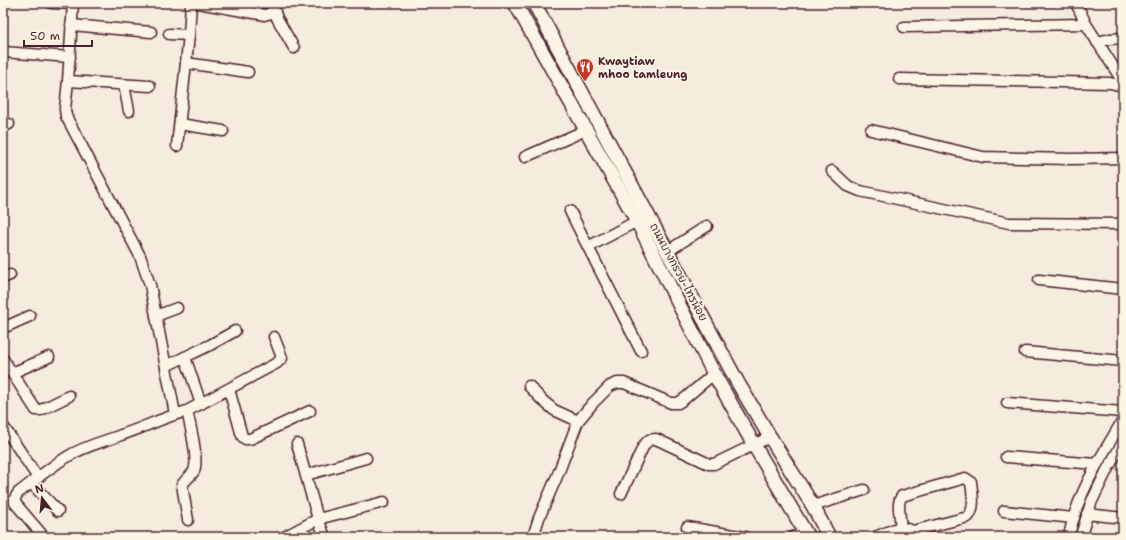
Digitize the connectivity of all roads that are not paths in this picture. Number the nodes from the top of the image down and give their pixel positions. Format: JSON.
{"nodes":[{"id":1,"x":52,"y":3,"type":"edge"},
{"id":2,"x":190,"y":3,"type":"edge"},
{"id":3,"x":198,"y":3,"type":"edge"},
{"id":4,"x":515,"y":3,"type":"edge"},
{"id":5,"x":534,"y":3,"type":"edge"},
{"id":6,"x":1076,"y":3,"type":"edge"},
{"id":7,"x":73,"y":4,"type":"edge"},
{"id":8,"x":273,"y":8,"type":"edge"},
{"id":9,"x":1086,"y":24,"type":"junction"},
{"id":10,"x":71,"y":25,"type":"junction"},
{"id":11,"x":904,"y":26,"type":"dead end"},
{"id":12,"x":151,"y":32,"type":"dead end"},
{"id":13,"x":169,"y":34,"type":"dead end"},
{"id":14,"x":188,"y":35,"type":"junction"},
{"id":15,"x":1123,"y":38,"type":"edge"},
{"id":16,"x":1097,"y":42,"type":"junction"},
{"id":17,"x":294,"y":48,"type":"dead end"},
{"id":18,"x":3,"y":52,"type":"edge"},
{"id":19,"x":70,"y":57,"type":"junction"},
{"id":20,"x":186,"y":63,"type":"junction"},
{"id":21,"x":248,"y":72,"type":"dead end"},
{"id":22,"x":899,"y":79,"type":"dead end"},
{"id":23,"x":68,"y":81,"type":"junction"},
{"id":24,"x":1123,"y":82,"type":"edge"},
{"id":25,"x":124,"y":84,"type":"junction"},
{"id":26,"x":150,"y":86,"type":"dead end"},
{"id":27,"x":1123,"y":86,"type":"edge"},
{"id":28,"x":129,"y":111,"type":"dead end"},
{"id":29,"x":180,"y":124,"type":"junction"},
{"id":30,"x":586,"y":130,"type":"junction"},
{"id":31,"x":871,"y":130,"type":"dead end"},
{"id":32,"x":223,"y":131,"type":"dead end"},
{"id":33,"x":177,"y":146,"type":"dead end"},
{"id":34,"x":525,"y":157,"type":"dead end"},
{"id":35,"x":1123,"y":158,"type":"edge"},
{"id":36,"x":832,"y":171,"type":"dead end"},
{"id":37,"x":570,"y":211,"type":"dead end"},
{"id":38,"x":637,"y":220,"type":"junction"},
{"id":39,"x":1123,"y":224,"type":"edge"},
{"id":40,"x":707,"y":226,"type":"dead end"},
{"id":41,"x":588,"y":247,"type":"junction"},
{"id":42,"x":668,"y":251,"type":"junction"},
{"id":43,"x":1039,"y":280,"type":"dead end"},
{"id":44,"x":1123,"y":289,"type":"edge"},
{"id":45,"x":178,"y":308,"type":"dead end"},
{"id":46,"x":30,"y":316,"type":"dead end"},
{"id":47,"x":156,"y":316,"type":"junction"},
{"id":48,"x":3,"y":328,"type":"edge"},
{"id":49,"x":235,"y":331,"type":"dead end"},
{"id":50,"x":274,"y":337,"type":"dead end"},
{"id":51,"x":641,"y":351,"type":"dead end"},
{"id":52,"x":1025,"y":352,"type":"dead end"},
{"id":53,"x":185,"y":356,"type":"junction"},
{"id":54,"x":49,"y":357,"type":"dead end"},
{"id":55,"x":3,"y":359,"type":"edge"},
{"id":56,"x":1123,"y":361,"type":"edge"},
{"id":57,"x":166,"y":366,"type":"junction"},
{"id":58,"x":713,"y":372,"type":"junction"},
{"id":59,"x":12,"y":373,"type":"junction"},
{"id":60,"x":529,"y":386,"type":"dead end"},
{"id":61,"x":229,"y":389,"type":"junction"},
{"id":62,"x":68,"y":396,"type":"dead end"},
{"id":63,"x":1008,"y":403,"type":"dead end"},
{"id":64,"x":201,"y":404,"type":"junction"},
{"id":65,"x":187,"y":411,"type":"junction"},
{"id":66,"x":310,"y":411,"type":"dead end"},
{"id":67,"x":1123,"y":412,"type":"edge"},
{"id":68,"x":175,"y":414,"type":"junction"},
{"id":69,"x":1123,"y":420,"type":"edge"},
{"id":70,"x":578,"y":421,"type":"junction"},
{"id":71,"x":5,"y":432,"type":"edge"},
{"id":72,"x":770,"y":437,"type":"junction"},
{"id":73,"x":1123,"y":442,"type":"edge"},
{"id":74,"x":297,"y":444,"type":"dead end"},
{"id":75,"x":754,"y":446,"type":"junction"},
{"id":76,"x":1105,"y":450,"type":"junction"},
{"id":77,"x":1119,"y":456,"type":"edge"},
{"id":78,"x":1006,"y":457,"type":"dead end"},
{"id":79,"x":366,"y":458,"type":"dead end"},
{"id":80,"x":1097,"y":464,"type":"junction"},
{"id":81,"x":306,"y":475,"type":"junction"},
{"id":82,"x":35,"y":481,"type":"junction"},
{"id":83,"x":864,"y":490,"type":"dead end"},
{"id":84,"x":621,"y":494,"type":"dead end"},
{"id":85,"x":384,"y":502,"type":"dead end"},
{"id":86,"x":813,"y":506,"type":"junction"},
{"id":87,"x":58,"y":511,"type":"dead end"},
{"id":88,"x":1004,"y":511,"type":"dead end"},
{"id":89,"x":1087,"y":514,"type":"junction"},
{"id":90,"x":1074,"y":518,"type":"junction"},
{"id":91,"x":1123,"y":518,"type":"edge"},
{"id":92,"x":318,"y":519,"type":"junction"},
{"id":93,"x":188,"y":520,"type":"dead end"},
{"id":94,"x":687,"y":527,"type":"dead end"},
{"id":95,"x":900,"y":527,"type":"junction"},
{"id":96,"x":807,"y":534,"type":"edge"},
{"id":97,"x":41,"y":536,"type":"edge"},
{"id":98,"x":284,"y":537,"type":"edge"},
{"id":99,"x":325,"y":537,"type":"edge"},
{"id":100,"x":533,"y":537,"type":"edge"},
{"id":101,"x":745,"y":537,"type":"edge"},
{"id":102,"x":793,"y":537,"type":"edge"},
{"id":103,"x":829,"y":537,"type":"edge"},
{"id":104,"x":875,"y":537,"type":"edge"},
{"id":105,"x":1069,"y":537,"type":"edge"},
{"id":106,"x":1081,"y":537,"type":"edge"}],
"edges":[{"from":1,"to":7,"type":"street"},
{"from":2,"to":14,"type":"street"},
{"from":3,"to":8,"type":"street"},
{"from":4,"to":30,"type":"main road","name":"ถนนบางกรวย-ไทรน้อย"},
{"from":5,"to":42,"type":"main road","name":"ถนนบางกรวย-ไทรน้อย"},
{"from":6,"to":9,"type":"street"},
{"from":7,"to":10,"type":"street"},
{"from":8,"to":17,"type":"street"},
{"from":9,"to":11,"type":"street"},
{"from":9,"to":16,"type":"street"},
{"from":10,"to":12,"type":"street"},
{"from":10,"to":19,"type":"street"},
{"from":13,"to":14,"type":"street"},
{"from":14,"to":20,"type":"street"},
{"from":15,"to":16,"type":"street"},
{"from":16,"to":24,"type":"street"},
{"from":18,"to":19,"type":"street"},
{"from":19,"to":23,"type":"street"},
{"from":20,"to":21,"type":"street"},
{"from":20,"to":29,"type":"street"},
{"from":22,"to":27,"type":"street"},
{"from":23,"to":25,"type":"street"},
{"from":23,"to":47,"type":"street"},
{"from":25,"to":26,"type":"street"},
{"from":25,"to":28,"type":"street"},
{"from":29,"to":32,"type":"street"},
{"from":29,"to":33,"type":"street"},
{"from":30,"to":34,"type":"street"},
{"from":30,"to":38,"type":"main road","name":"ถนนบางกรวย-ไทรน้อย"},
{"from":31,"to":35,"type":"street"},
{"from":36,"to":39,"type":"street"},
{"from":37,"to":41,"type":"street"},
{"from":38,"to":41,"type":"street"},
{"from":38,"to":58,"type":"main road","name":"ถนนบางกรวย-ไทรน้อย"},
{"from":40,"to":42,"type":"street"},
{"from":41,"to":51,"type":"street"},
{"from":42,"to":72,"type":"main road","name":"ถนนบางกรวย-ไทรน้อย"},
{"from":43,"to":44,"type":"street"},
{"from":45,"to":47,"type":"street"},
{"from":46,"to":48,"type":"street"},
{"from":47,"to":57,"type":"street"},
{"from":49,"to":53,"type":"street"},
{"from":50,"to":61,"type":"street"},
{"from":52,"to":56,"type":"street"},
{"from":53,"to":57,"type":"street"},
{"from":53,"to":64,"type":"street"},
{"from":54,"to":59,"type":"street"},
{"from":55,"to":59,"type":"street"},
{"from":57,"to":68,"type":"street"},
{"from":58,"to":70,"type":"street"},
{"from":58,"to":75,"type":"main road","name":"ถนนบางกรวย-ไทรน้อย"},
{"from":59,"to":62,"type":"street"},
{"from":60,"to":70,"type":"street"},
{"from":61,"to":64,"type":"street"},
{"from":61,"to":66,"type":"street"},
{"from":63,"to":67,"type":"street"},
{"from":64,"to":65,"type":"street"},
{"from":65,"to":68,"type":"street"},
{"from":65,"to":93,"type":"street"},
{"from":68,"to":82,"type":"street"},
{"from":69,"to":76,"type":"street"},
{"from":70,"to":100,"type":"street"},
{"from":71,"to":82,"type":"street"},
{"from":72,"to":75,"type":"street"},
{"from":72,"to":86,"type":"main road","name":"ถนนบางกรวย-ไทรน้อย"},
{"from":73,"to":77,"type":"street"},
{"from":74,"to":81,"type":"street"},
{"from":75,"to":84,"type":"street"},
{"from":75,"to":96,"type":"main road","name":"ถนนบางกรวย-ไทรน้อย"},
{"from":76,"to":77,"type":"street"},
{"from":76,"to":80,"type":"street"},
{"from":77,"to":89,"type":"street"},
{"from":78,"to":80,"type":"street"},
{"from":79,"to":81,"type":"street"},
{"from":80,"to":90,"type":"street"},
{"from":81,"to":92,"type":"street"},
{"from":82,"to":87,"type":"street"},
{"from":82,"to":97,"type":"street"},
{"from":83,"to":86,"type":"street"},
{"from":85,"to":92,"type":"street"},
{"from":86,"to":103,"type":"main road","name":"ถนนบางกรวย-ไทรน้อย"},
{"from":88,"to":90,"type":"street"},
{"from":89,"to":91,"type":"street"},
{"from":89,"to":106,"type":"street"},
{"from":90,"to":105,"type":"street"},
{"from":92,"to":98,"type":"street"},
{"from":92,"to":99,"type":"street"},
{"from":94,"to":101,"type":"street"},
{"from":95,"to":95,"type":"street"},
{"from":95,"to":104,"type":"street"},
{"from":96,"to":102,"type":"street"}]}
